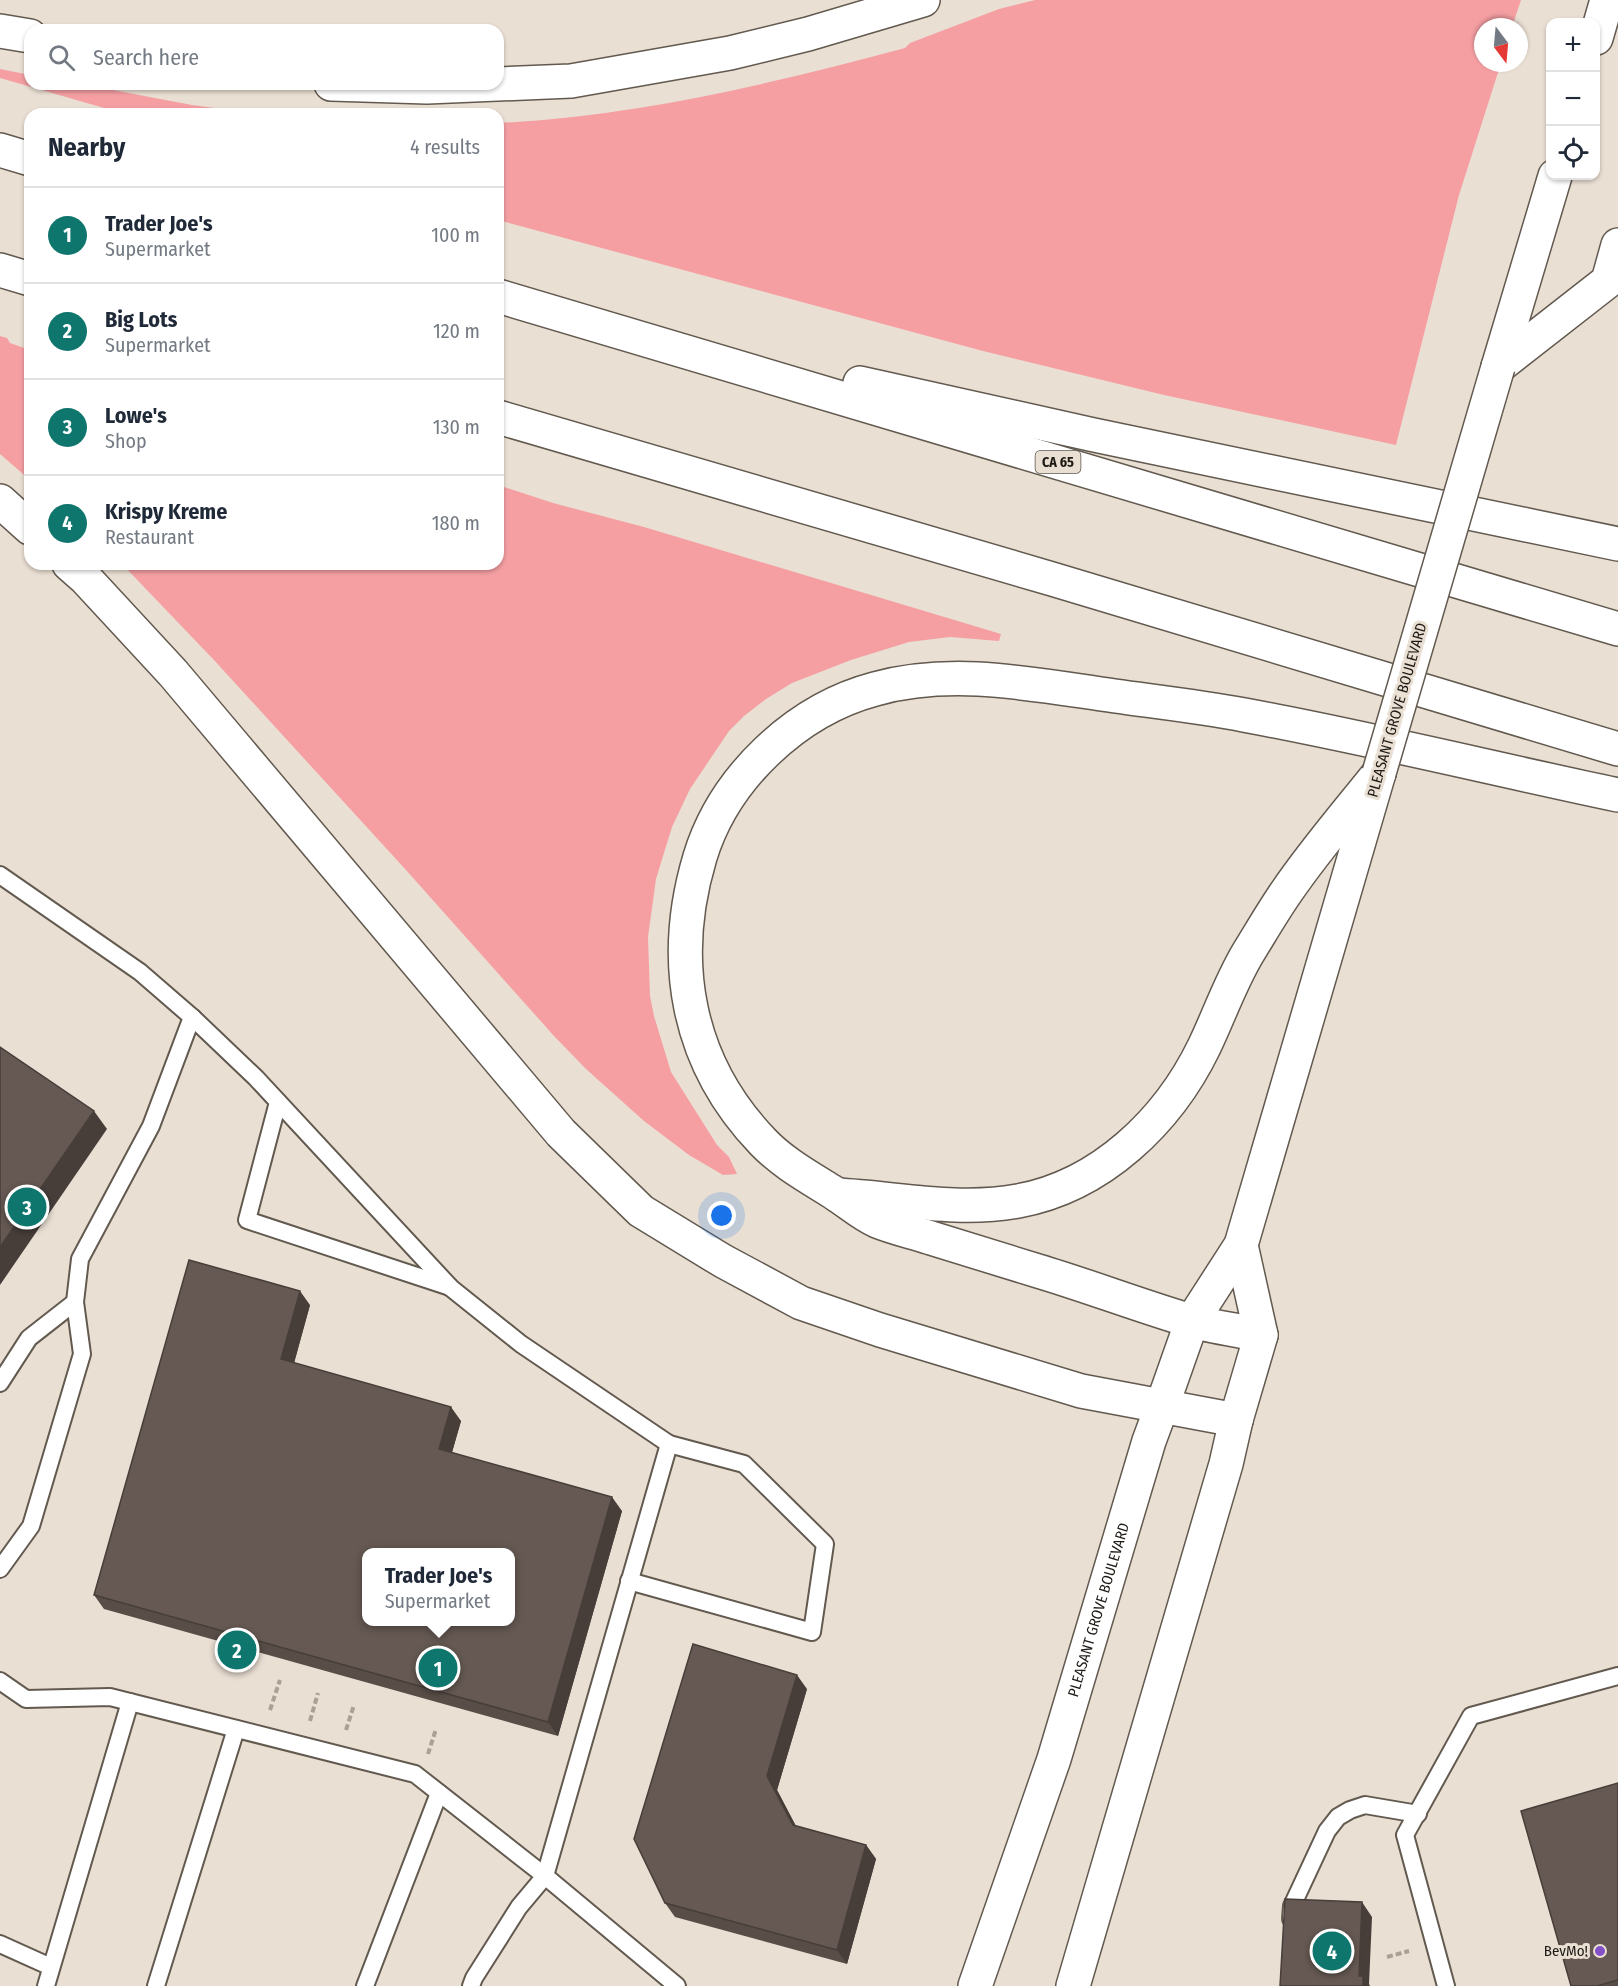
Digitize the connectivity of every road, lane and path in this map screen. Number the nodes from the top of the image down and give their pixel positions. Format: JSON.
{"nodes":[{"id":1,"x":923,"y":0,"type":"edge"},
{"id":2,"x":1607,"y":0,"type":"edge"},
{"id":3,"x":899,"y":4,"type":"edge"},
{"id":4,"x":1600,"y":24,"type":"edge"},
{"id":5,"x":0,"y":31,"type":"edge"},
{"id":6,"x":24,"y":35,"type":"edge"},
{"id":7,"x":504,"y":84,"type":"edge"},
{"id":8,"x":0,"y":150,"type":"edge"},
{"id":9,"x":24,"y":157,"type":"edge"},
{"id":10,"x":1554,"y":180,"type":"edge"},
{"id":11,"x":1618,"y":245,"type":"edge"},
{"id":12,"x":0,"y":270,"type":"edge"},
{"id":13,"x":24,"y":277,"type":"edge"},
{"id":14,"x":504,"y":298,"type":"edge"},
{"id":15,"x":579,"y":320,"type":"junction"},
{"id":16,"x":1498,"y":367,"type":"junction"},
{"id":17,"x":504,"y":419,"type":"edge"},
{"id":18,"x":0,"y":501,"type":"edge"},
{"id":19,"x":24,"y":523,"type":"edge"},
{"id":20,"x":1618,"y":544,"type":"edge"},
{"id":21,"x":76,"y":570,"type":"edge"},
{"id":22,"x":1618,"y":629,"type":"edge"},
{"id":23,"x":1618,"y":749,"type":"edge"},
{"id":24,"x":1379,"y":772,"type":"junction"},
{"id":25,"x":1618,"y":795,"type":"edge"},
{"id":26,"x":0,"y":875,"type":"edge"},
{"id":27,"x":192,"y":1017,"type":"junction"},
{"id":28,"x":278,"y":1102,"type":"junction"},
{"id":29,"x":837,"y":1195,"type":"junction"},
{"id":30,"x":1241,"y":1245,"type":"junction"},
{"id":31,"x":451,"y":1288,"type":"junction"},
{"id":32,"x":75,"y":1302,"type":"junction"},
{"id":33,"x":1192,"y":1321,"type":"junction"},
{"id":34,"x":1261,"y":1335,"type":"junction"},
{"id":35,"x":0,"y":1383,"type":"edge"},
{"id":36,"x":1162,"y":1406,"type":"junction"},
{"id":37,"x":1236,"y":1420,"type":"junction"},
{"id":38,"x":669,"y":1444,"type":"junction"},
{"id":39,"x":0,"y":1569,"type":"edge"},
{"id":40,"x":629,"y":1581,"type":"junction"},
{"id":41,"x":1618,"y":1676,"type":"edge"},
{"id":42,"x":0,"y":1681,"type":"edge"},
{"id":43,"x":130,"y":1702,"type":"junction"},
{"id":44,"x":236,"y":1729,"type":"junction"},
{"id":45,"x":439,"y":1792,"type":"junction"},
{"id":46,"x":1418,"y":1814,"type":"junction"},
{"id":47,"x":545,"y":1876,"type":"junction"},
{"id":48,"x":1289,"y":1939,"type":"edge"},
{"id":49,"x":0,"y":1944,"type":"edge"},
{"id":50,"x":51,"y":1967,"type":"junction"},
{"id":51,"x":46,"y":1986,"type":"edge"},
{"id":52,"x":156,"y":1986,"type":"edge"},
{"id":53,"x":365,"y":1986,"type":"edge"},
{"id":54,"x":471,"y":1986,"type":"edge"},
{"id":55,"x":676,"y":1986,"type":"edge"},
{"id":56,"x":975,"y":1986,"type":"edge"},
{"id":57,"x":1073,"y":1986,"type":"edge"},
{"id":58,"x":1446,"y":1986,"type":"edge"}],
"edges":[{"from":1,"to":3,"type":"main road"},
{"from":2,"to":4,"type":"main road"},
{"from":3,"to":7,"type":"main road"},
{"from":5,"to":6,"type":"main road"},
{"from":8,"to":9,"type":"main road"},
{"from":10,"to":16,"type":"main road","name":"PLEASANT GROVE BOULEVARD"},
{"from":11,"to":16,"type":"main road"},
{"from":12,"to":13,"type":"main road"},
{"from":14,"to":15,"type":"main road","number":"CA 65"},
{"from":15,"to":20,"type":"main road"},
{"from":15,"to":22,"type":"main road","number":"CA 65"},
{"from":16,"to":24,"type":"main road","name":"PLEASANT GROVE BOULEVARD","bridge":true},
{"from":17,"to":23,"type":"main road"},
{"from":18,"to":19,"type":"main road"},
{"from":21,"to":36,"type":"main road"},
{"from":24,"to":29,"type":"main road"},
{"from":24,"to":30,"type":"main road","name":"PLEASANT GROVE BOULEVARD"},
{"from":25,"to":29,"type":"main road"},
{"from":26,"to":27,"type":"lane"},
{"from":27,"to":28,"type":"lane"},
{"from":27,"to":32,"type":"lane"},
{"from":28,"to":31,"type":"lane"},
{"from":28,"to":31,"type":"lane"},
{"from":29,"to":33,"type":"main road"},
{"from":30,"to":33,"type":"main road","name":"PLEASANT GROVE BOULEVARD"},
{"from":30,"to":34,"type":"main road","name":"PLEASANT GROVE BOULEVARD"},
{"from":31,"to":38,"type":"lane"},
{"from":32,"to":35,"type":"lane"},
{"from":32,"to":39,"type":"lane"},
{"from":33,"to":34,"type":"main road"},
{"from":33,"to":36,"type":"main road","name":"PLEASANT GROVE BOULEVARD"},
{"from":34,"to":37,"type":"main road","name":"PLEASANT GROVE BOULEVARD"},
{"from":36,"to":37,"type":"main road"},
{"from":36,"to":56,"type":"main road","name":"PLEASANT GROVE BOULEVARD"},
{"from":37,"to":57,"type":"main road","name":"PLEASANT GROVE BOULEVARD"},
{"from":38,"to":40,"type":"lane"},
{"from":38,"to":40,"type":"lane"},
{"from":40,"to":47,"type":"lane"},
{"from":41,"to":46,"type":"lane"},
{"from":42,"to":43,"type":"lane"},
{"from":43,"to":44,"type":"lane"},
{"from":43,"to":50,"type":"lane"},
{"from":44,"to":45,"type":"lane"},
{"from":44,"to":52,"type":"lane"},
{"from":45,"to":47,"type":"lane"},
{"from":45,"to":53,"type":"lane"},
{"from":46,"to":48,"type":"lane"},
{"from":46,"to":58,"type":"lane"},
{"from":47,"to":54,"type":"lane"},
{"from":47,"to":55,"type":"lane"},
{"from":49,"to":50,"type":"lane"},
{"from":50,"to":51,"type":"lane"}]}
